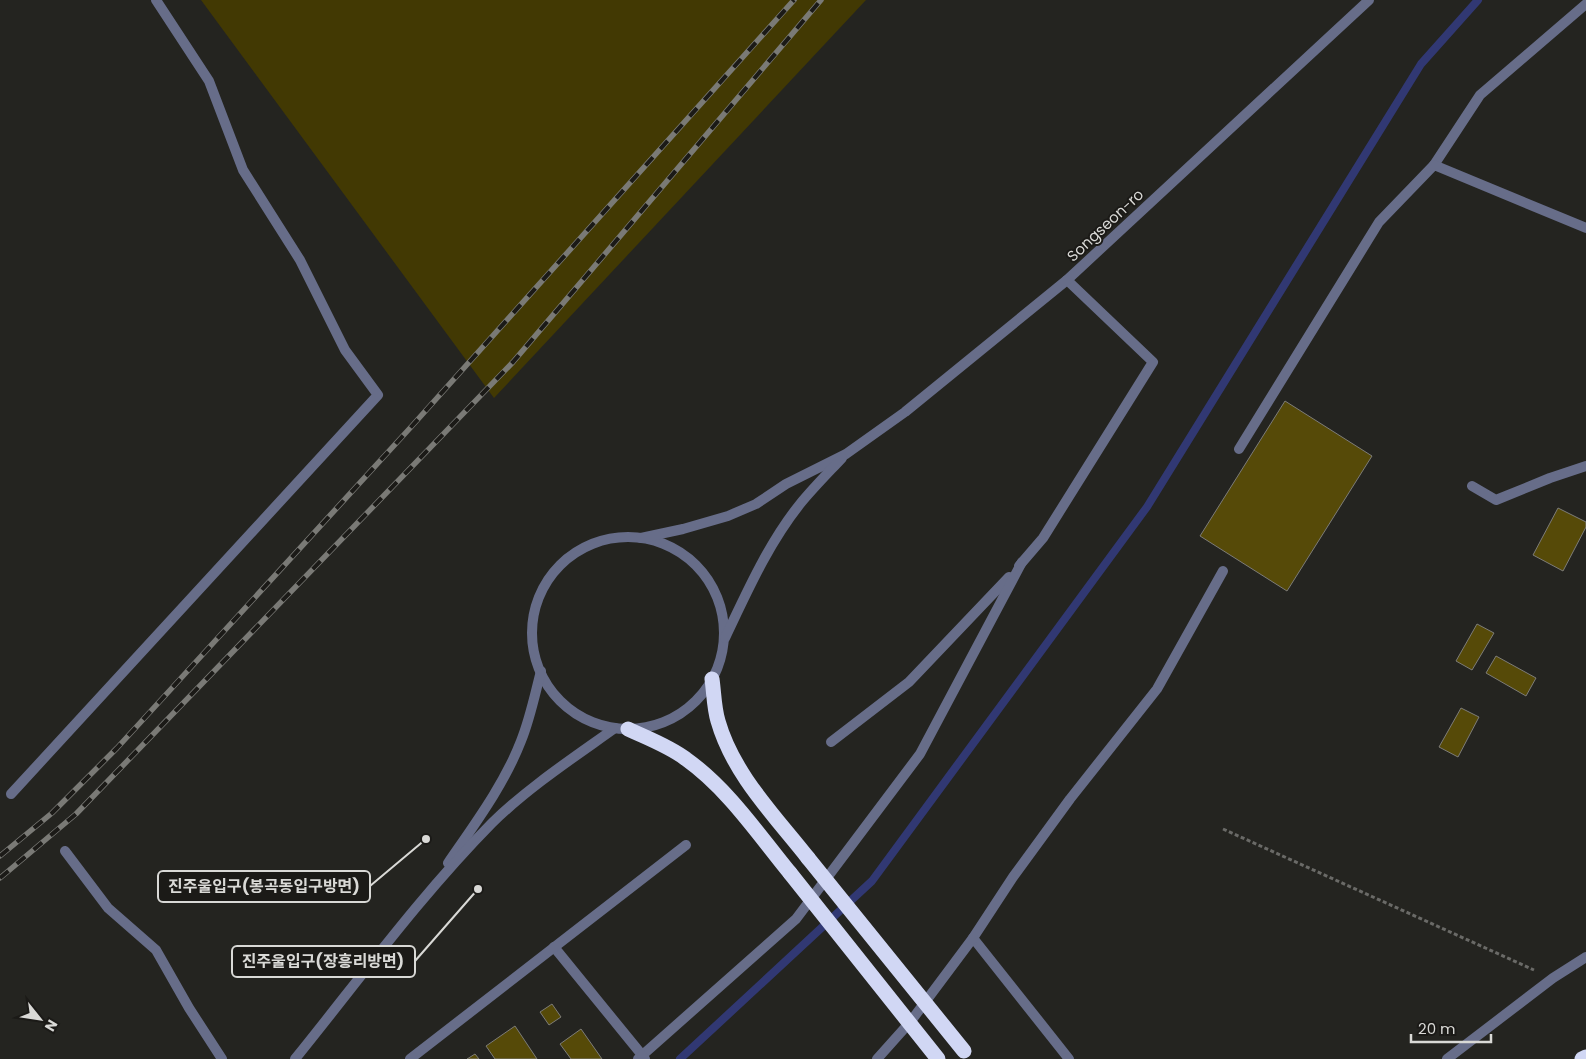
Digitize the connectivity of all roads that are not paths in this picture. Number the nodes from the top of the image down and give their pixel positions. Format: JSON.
{"nodes":[{"id":1,"x":156,"y":0,"type":"edge"},
{"id":2,"x":1369,"y":0,"type":"edge"},
{"id":3,"x":1586,"y":4,"type":"edge"},
{"id":4,"x":1434,"y":164,"type":"junction"},
{"id":5,"x":1586,"y":228,"type":"edge"},
{"id":6,"x":1067,"y":280,"type":"junction"},
{"id":7,"x":1239,"y":449,"type":"dead end"},
{"id":8,"x":846,"y":454,"type":"junction"},
{"id":9,"x":1586,"y":466,"type":"edge"},
{"id":10,"x":1472,"y":486,"type":"dead end"},
{"id":11,"x":641,"y":538,"type":"junction"},
{"id":12,"x":1022,"y":562,"type":"junction"},
{"id":13,"x":1223,"y":571,"type":"dead end"},
{"id":14,"x":724,"y":640,"type":"junction"},
{"id":15,"x":541,"y":671,"type":"junction"},
{"id":16,"x":712,"y":679,"type":"junction"},
{"id":17,"x":621,"y":728,"type":"junction"},
{"id":18,"x":831,"y":742,"type":"dead end"},
{"id":19,"x":11,"y":794,"type":"dead end"},
{"id":20,"x":686,"y":845,"type":"dead end"},
{"id":21,"x":65,"y":851,"type":"dead end"},
{"id":22,"x":430,"y":891,"type":"junction"},
{"id":23,"x":973,"y":938,"type":"junction"},
{"id":24,"x":554,"y":947,"type":"junction"},
{"id":25,"x":1586,"y":957,"type":"edge"},
{"id":26,"x":967,"y":1055,"type":"edge"},
{"id":27,"x":1586,"y":1057,"type":"edge"},
{"id":28,"x":642,"y":1058,"type":"edge"},
{"id":29,"x":222,"y":1059,"type":"edge"},
{"id":30,"x":295,"y":1059,"type":"edge"},
{"id":31,"x":410,"y":1059,"type":"edge"},
{"id":32,"x":877,"y":1059,"type":"edge"},
{"id":33,"x":938,"y":1059,"type":"edge"},
{"id":34,"x":1068,"y":1059,"type":"edge"},
{"id":35,"x":1447,"y":1059,"type":"edge"},
{"id":36,"x":1582,"y":1059,"type":"edge"}],
"edges":[{"from":1,"to":19,"type":"street"},
{"from":2,"to":6,"type":"street","name":"Songseon-ro"},
{"from":3,"to":4,"type":"street"},
{"from":4,"to":5,"type":"street"},
{"from":4,"to":7,"type":"street"},
{"from":6,"to":8,"type":"street","name":"Songseon-ro"},
{"from":6,"to":12,"type":"street"},
{"from":8,"to":11,"type":"street"},
{"from":8,"to":14,"type":"street"},
{"from":9,"to":10,"type":"street"},
{"from":11,"to":14,"type":"street"},
{"from":11,"to":15,"type":"street"},
{"from":12,"to":18,"type":"street"},
{"from":12,"to":28,"type":"street"},
{"from":13,"to":23,"type":"street"},
{"from":14,"to":16,"type":"street"},
{"from":15,"to":17,"type":"street"},
{"from":15,"to":22,"type":"street"},
{"from":16,"to":17,"type":"street"},
{"from":16,"to":26,"type":"highway","bridge":true},
{"from":17,"to":22,"type":"street"},
{"from":17,"to":33,"type":"highway","bridge":true},
{"from":20,"to":24,"type":"street"},
{"from":21,"to":29,"type":"street"},
{"from":22,"to":30,"type":"street"},
{"from":23,"to":32,"type":"street"},
{"from":23,"to":34,"type":"street"},
{"from":24,"to":28,"type":"street"},
{"from":24,"to":31,"type":"street"},
{"from":25,"to":35,"type":"street"},
{"from":27,"to":36,"type":"highway"}]}
